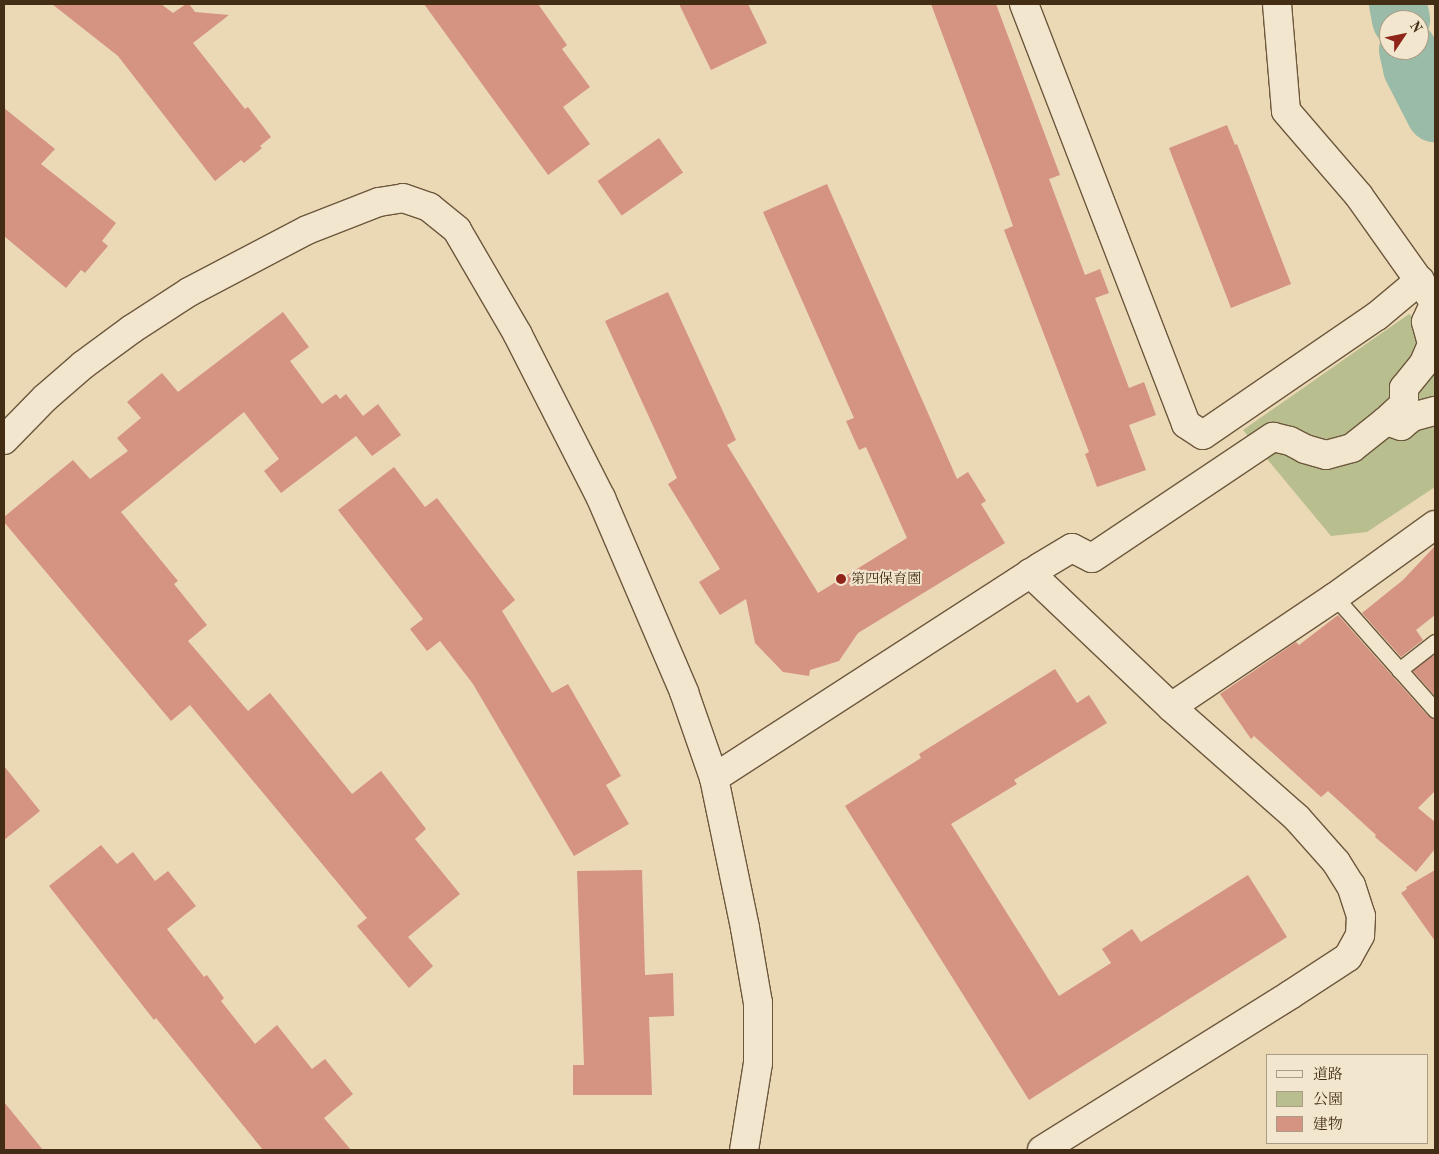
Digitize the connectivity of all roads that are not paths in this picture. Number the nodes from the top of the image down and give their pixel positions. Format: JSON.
{"nodes":[{"id":1,"x":1024,"y":4,"type":"edge"},
{"id":2,"x":1277,"y":4,"type":"edge"},
{"id":3,"x":1420,"y":280,"type":"junction"},
{"id":4,"x":1435,"y":302,"type":"edge"},
{"id":5,"x":1435,"y":411,"type":"edge"},
{"id":6,"x":1386,"y":421,"type":"junction"},
{"id":7,"x":4,"y":440,"type":"edge"},
{"id":8,"x":1435,"y":525,"type":"edge"},
{"id":9,"x":1030,"y":573,"type":"junction"},
{"id":10,"x":1335,"y":597,"type":"junction"},
{"id":11,"x":1435,"y":642,"type":"edge"},
{"id":12,"x":1399,"y":670,"type":"junction"},
{"id":13,"x":1171,"y":707,"type":"junction"},
{"id":14,"x":1435,"y":710,"type":"edge"},
{"id":15,"x":714,"y":778,"type":"junction"},
{"id":16,"x":744,"y":1150,"type":"edge"},
{"id":17,"x":1042,"y":1150,"type":"edge"}],
"edges":[{"from":1,"to":3,"type":"street"},
{"from":2,"to":3,"type":"street"},
{"from":3,"to":4,"type":"street"},
{"from":4,"to":6,"type":"street"},
{"from":5,"to":6,"type":"street"},
{"from":6,"to":9,"type":"street"},
{"from":7,"to":15,"type":"street"},
{"from":8,"to":10,"type":"street"},
{"from":9,"to":13,"type":"street"},
{"from":9,"to":15,"type":"street"},
{"from":10,"to":12,"type":"lane"},
{"from":10,"to":13,"type":"street"},
{"from":11,"to":12,"type":"lane"},
{"from":12,"to":14,"type":"lane"},
{"from":13,"to":17,"type":"street"},
{"from":15,"to":16,"type":"street"}]}
